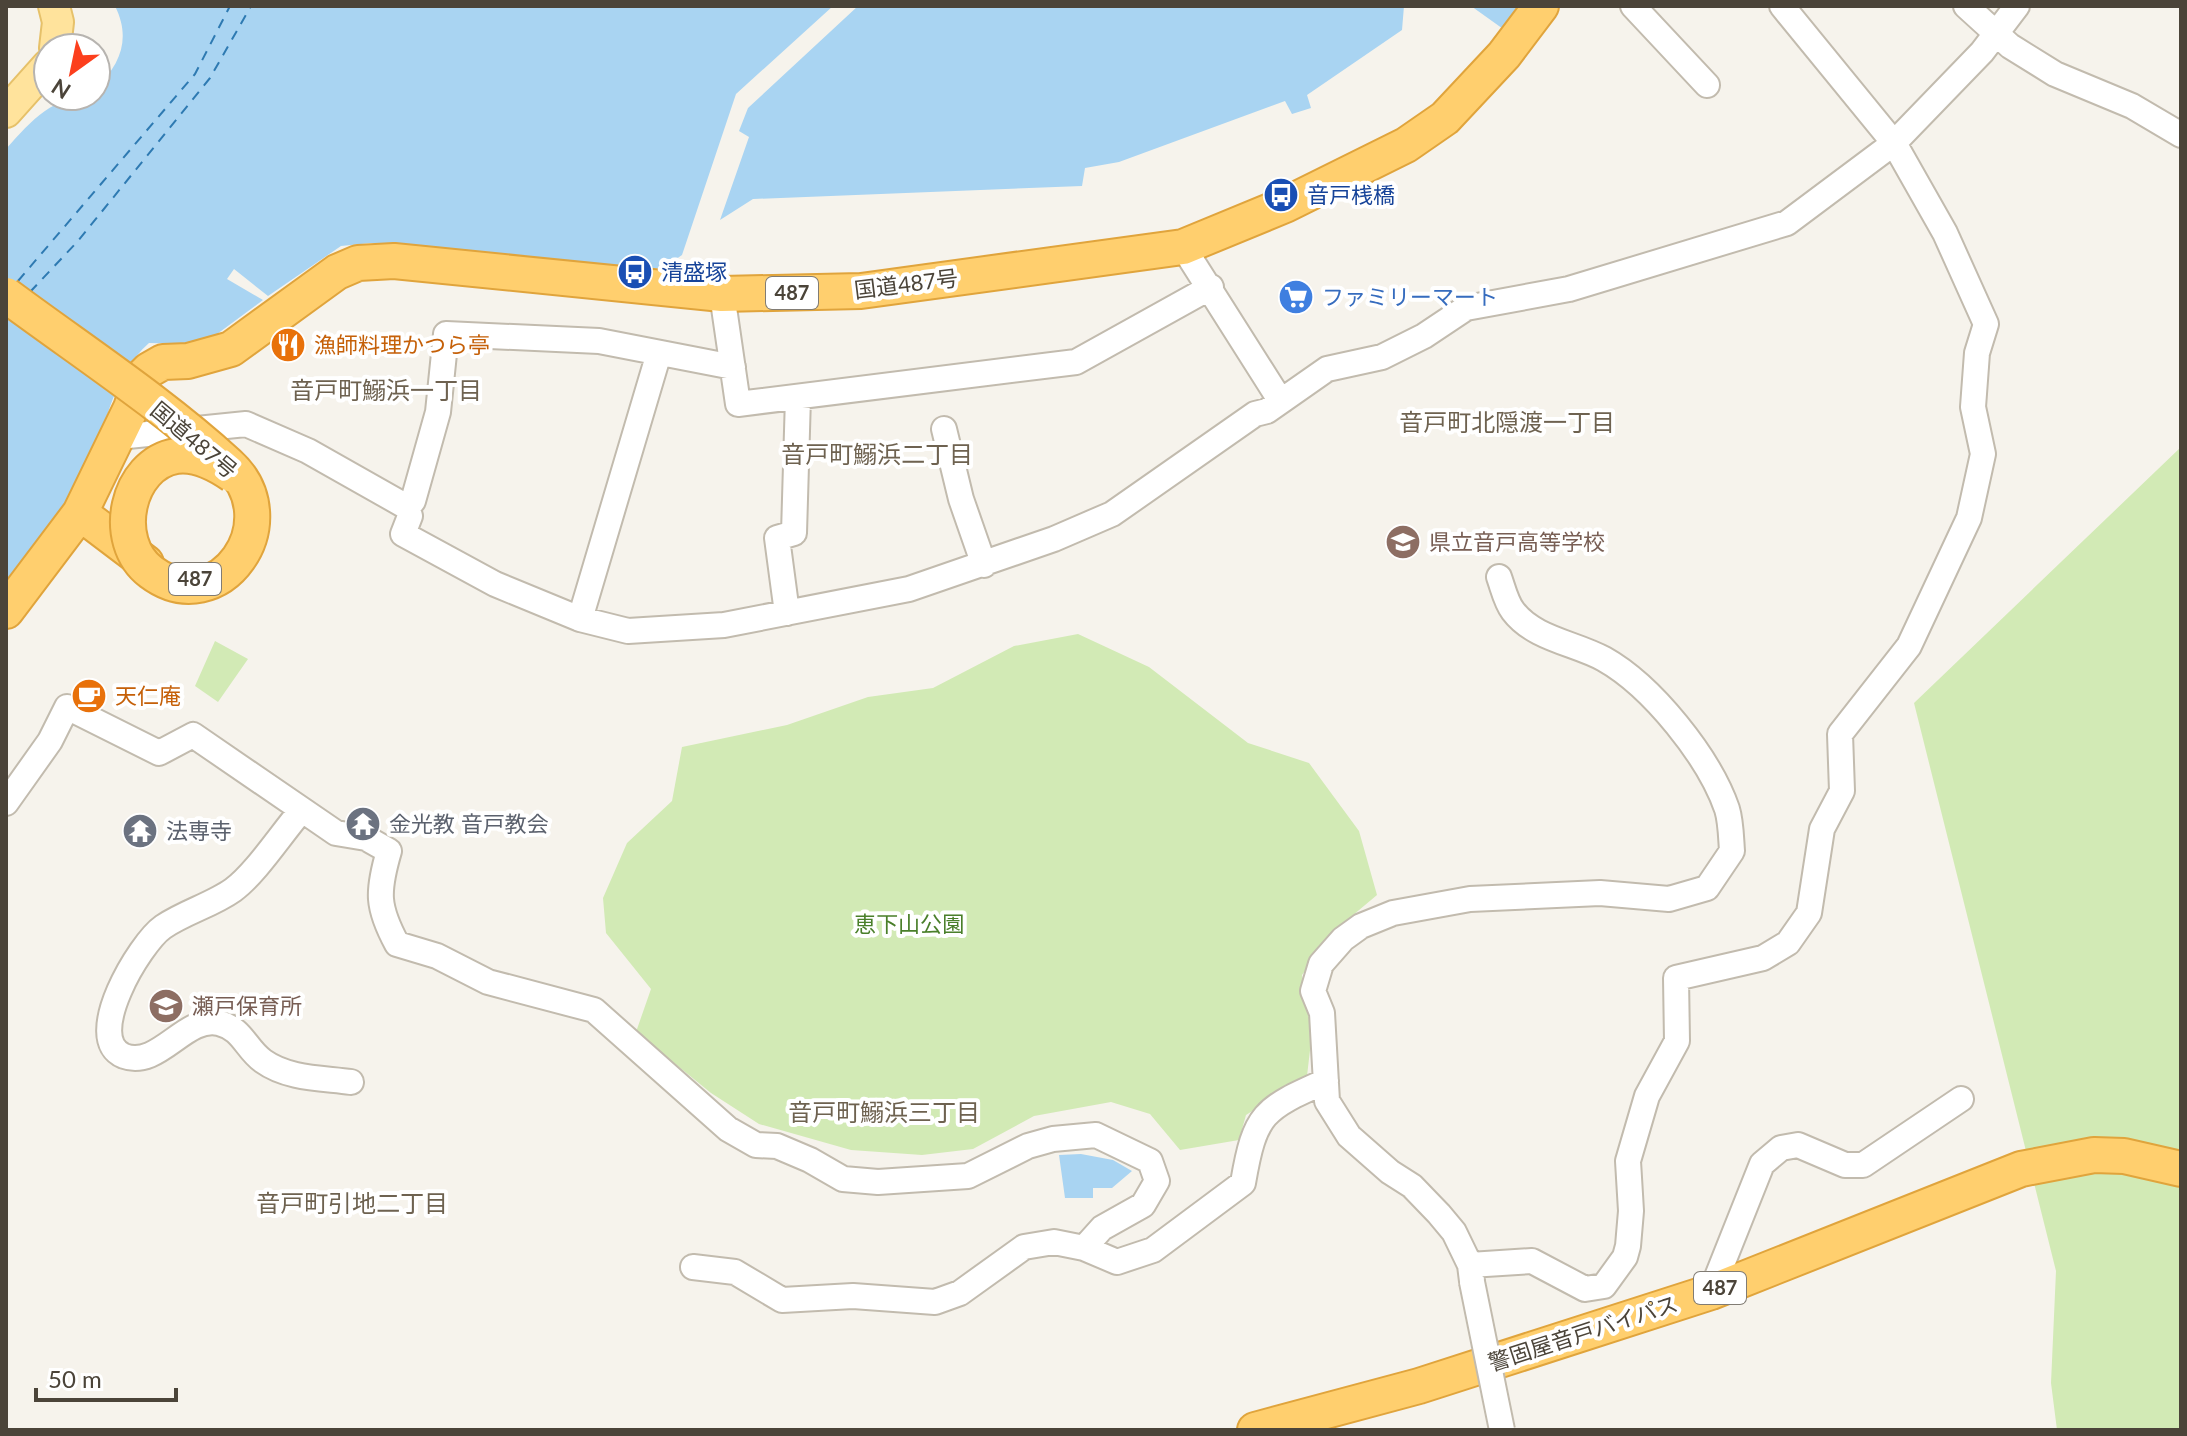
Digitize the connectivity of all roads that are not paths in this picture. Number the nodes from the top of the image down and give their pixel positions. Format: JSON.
{"nodes":[{"id":1,"x":54,"y":6,"type":"edge"},
{"id":2,"x":1541,"y":6,"type":"edge"},
{"id":3,"x":1633,"y":6,"type":"edge"},
{"id":4,"x":1782,"y":6,"type":"edge"},
{"id":5,"x":1966,"y":6,"type":"edge"},
{"id":6,"x":2017,"y":6,"type":"edge"},
{"id":7,"x":57,"y":32,"type":"edge"},
{"id":8,"x":1997,"y":34,"type":"junction"},
{"id":9,"x":32,"y":83,"type":"edge"},
{"id":10,"x":1707,"y":85,"type":"dead end"},
{"id":11,"x":6,"y":112,"type":"edge"},
{"id":12,"x":2181,"y":135,"type":"edge"},
{"id":13,"x":1894,"y":143,"type":"junction"},
{"id":14,"x":1183,"y":247,"type":"junction"},
{"id":15,"x":1211,"y":287,"type":"junction"},
{"id":16,"x":722,"y":294,"type":"junction"},
{"id":17,"x":6,"y":295,"type":"edge"},
{"id":18,"x":659,"y":353,"type":"junction"},
{"id":19,"x":733,"y":367,"type":"junction"},
{"id":20,"x":798,"y":397,"type":"junction"},
{"id":21,"x":1280,"y":400,"type":"junction"},
{"id":22,"x":944,"y":429,"type":"dead end"},
{"id":23,"x":116,"y":441,"type":"junction"},
{"id":24,"x":407,"y":507,"type":"junction"},
{"id":25,"x":80,"y":513,"type":"junction"},
{"id":26,"x":117,"y":538,"type":"junction"},
{"id":27,"x":984,"y":565,"type":"junction"},
{"id":28,"x":1499,"y":577,"type":"dead end"},
{"id":29,"x":6,"y":611,"type":"edge"},
{"id":30,"x":787,"y":613,"type":"junction"},
{"id":31,"x":580,"y":619,"type":"junction"},
{"id":32,"x":6,"y":803,"type":"edge"},
{"id":33,"x":301,"y":811,"type":"junction"},
{"id":34,"x":1326,"y":1081,"type":"junction"},
{"id":35,"x":351,"y":1082,"type":"dead end"},
{"id":36,"x":1961,"y":1099,"type":"dead end"},
{"id":37,"x":2181,"y":1169,"type":"edge"},
{"id":38,"x":1084,"y":1248,"type":"junction"},
{"id":39,"x":693,"y":1267,"type":"dead end"},
{"id":40,"x":1471,"y":1274,"type":"junction"},
{"id":41,"x":1711,"y":1292,"type":"junction"},
{"id":42,"x":1255,"y":1430,"type":"edge"},
{"id":43,"x":1502,"y":1430,"type":"edge"}],
"edges":[{"from":1,"to":7,"type":"main road"},
{"from":2,"to":14,"type":"highway","name":"国道487号","number":"487"},
{"from":3,"to":10,"type":"street"},
{"from":4,"to":13,"type":"street"},
{"from":5,"to":8,"type":"street"},
{"from":6,"to":8,"type":"street"},
{"from":8,"to":12,"type":"street"},
{"from":8,"to":13,"type":"street"},
{"from":9,"to":11,"type":"main road"},
{"from":13,"to":21,"type":"street"},
{"from":13,"to":40,"type":"street"},
{"from":14,"to":15,"type":"street"},
{"from":14,"to":16,"type":"highway","name":"国道487号","number":"487"},
{"from":15,"to":20,"type":"street"},
{"from":15,"to":21,"type":"street"},
{"from":16,"to":19,"type":"street"},
{"from":16,"to":23,"type":"highway","name":"国道487号","number":"487"},
{"from":17,"to":26,"type":"highway","name":"国道487号","number":"487","bridge":true},
{"from":18,"to":19,"type":"street"},
{"from":18,"to":24,"type":"street"},
{"from":18,"to":31,"type":"street"},
{"from":19,"to":20,"type":"street"},
{"from":20,"to":30,"type":"street"},
{"from":21,"to":27,"type":"street"},
{"from":22,"to":27,"type":"street"},
{"from":23,"to":24,"type":"street"},
{"from":23,"to":25,"type":"highway","name":"国道487号","number":"487"},
{"from":23,"to":26,"type":"highway"},
{"from":24,"to":31,"type":"street"},
{"from":25,"to":26,"type":"highway","name":"国道487号","number":"487"},
{"from":25,"to":29,"type":"highway","name":"国道487号","number":"487"},
{"from":27,"to":30,"type":"street"},
{"from":28,"to":34,"type":"street"},
{"from":30,"to":31,"type":"street"},
{"from":32,"to":33,"type":"street"},
{"from":33,"to":35,"type":"street"},
{"from":33,"to":38,"type":"street"},
{"from":34,"to":38,"type":"street"},
{"from":34,"to":40,"type":"street"},
{"from":36,"to":41,"type":"street"},
{"from":37,"to":41,"type":"highway","name":"警固屋音戸バイパス","number":"487"},
{"from":38,"to":39,"type":"street"},
{"from":40,"to":43,"type":"street","bridge":true},
{"from":41,"to":42,"type":"highway","name":"警固屋音戸バイパス","number":"487"}]}
